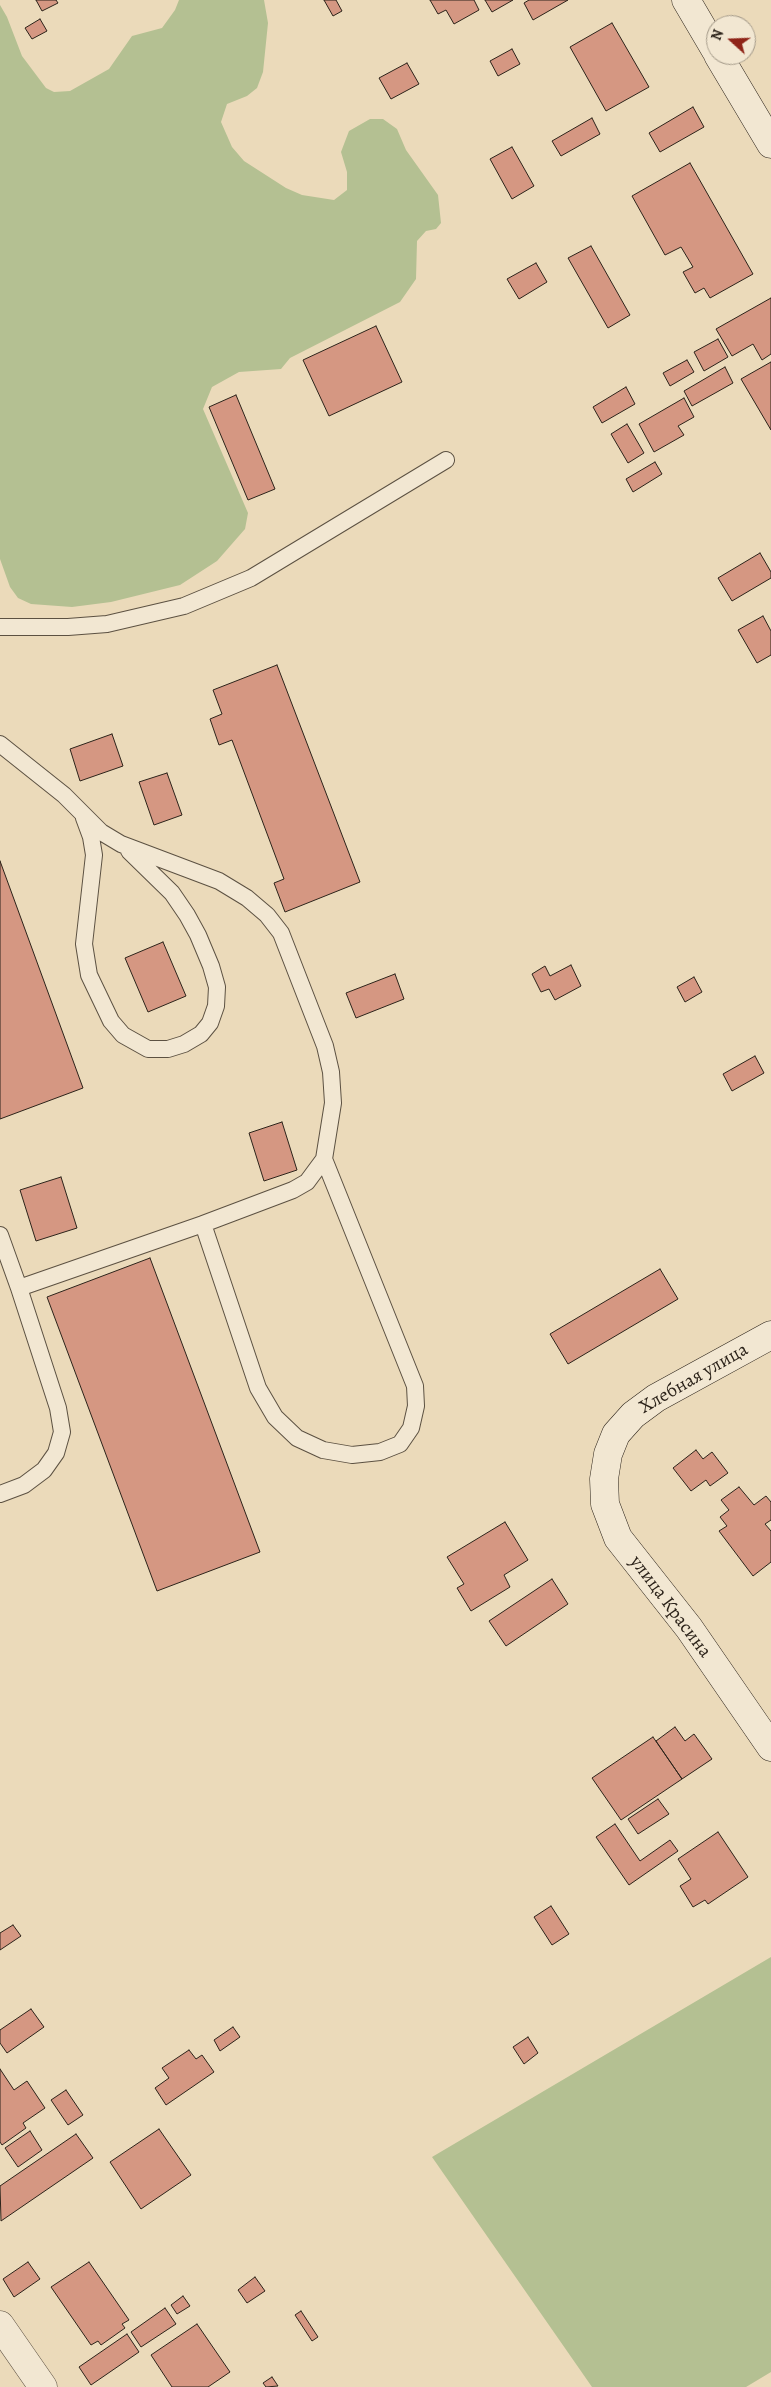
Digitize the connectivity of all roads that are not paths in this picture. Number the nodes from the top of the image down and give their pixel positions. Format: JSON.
{"nodes":[{"id":1,"x":686,"y":0,"type":"edge"},
{"id":2,"x":706,"y":34,"type":"edge"},
{"id":3,"x":724,"y":65,"type":"edge"},
{"id":4,"x":771,"y":144,"type":"edge"},
{"id":5,"x":446,"y":460,"type":"dead end"},
{"id":6,"x":0,"y":627,"type":"edge"},
{"id":7,"x":0,"y":744,"type":"edge"},
{"id":8,"x":82,"y":814,"type":"junction"},
{"id":9,"x":121,"y":844,"type":"junction"},
{"id":10,"x":324,"y":1158,"type":"junction"},
{"id":11,"x":203,"y":1224,"type":"junction"},
{"id":12,"x":0,"y":1235,"type":"edge"},
{"id":13,"x":19,"y":1288,"type":"junction"},
{"id":14,"x":771,"y":1334,"type":"edge"},
{"id":15,"x":608,"y":1454,"type":"joint"},
{"id":16,"x":0,"y":1494,"type":"edge"},
{"id":17,"x":771,"y":1747,"type":"edge"},
{"id":18,"x":0,"y":2325,"type":"edge"},
{"id":19,"x":43,"y":2387,"type":"edge"}],
"edges":[{"from":1,"to":2,"type":"street"},
{"from":3,"to":4,"type":"street"},
{"from":5,"to":6,"type":"lane"},
{"from":7,"to":8,"type":"lane"},
{"from":8,"to":9,"type":"lane"},
{"from":8,"to":9,"type":"lane"},
{"from":9,"to":10,"type":"lane"},
{"from":10,"to":11,"type":"lane"},
{"from":10,"to":11,"type":"lane"},
{"from":11,"to":13,"type":"lane"},
{"from":12,"to":13,"type":"lane"},
{"from":13,"to":16,"type":"lane"},
{"from":14,"to":15,"type":"street","name":"Хлебная улица"},
{"from":15,"to":17,"type":"street","name":"улица Красина"},
{"from":18,"to":19,"type":"street"}]}
